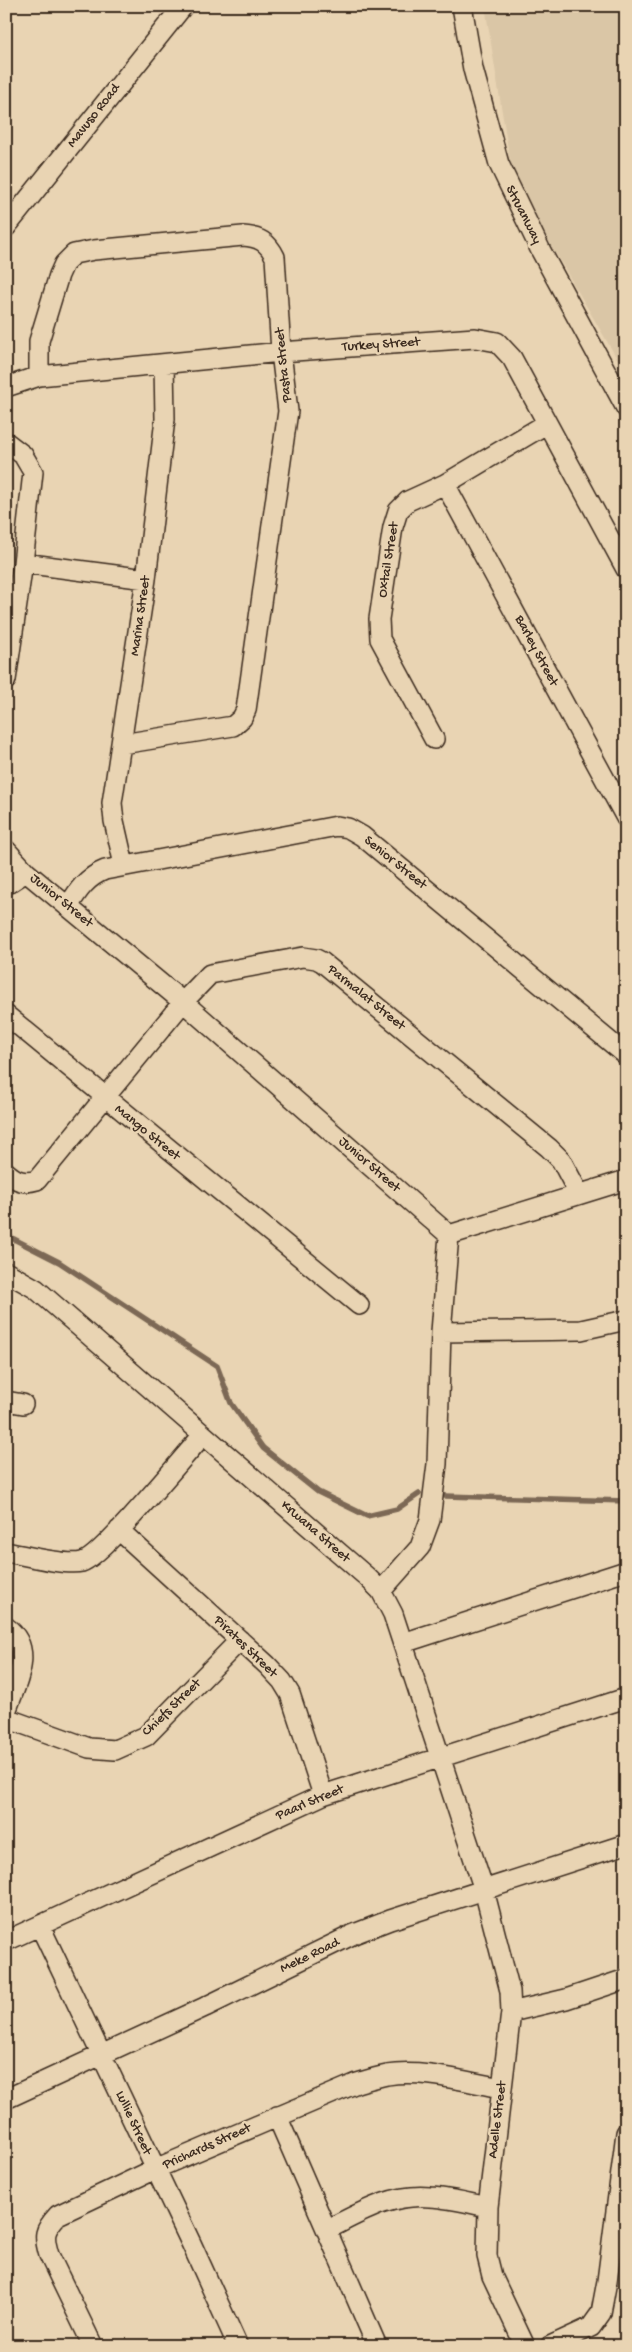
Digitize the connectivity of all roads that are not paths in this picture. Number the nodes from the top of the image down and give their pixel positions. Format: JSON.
{"nodes":[{"id":1,"x":183,"y":6,"type":"edge"},
{"id":2,"x":462,"y":6,"type":"edge"},
{"id":3,"x":6,"y":227,"type":"edge"},
{"id":4,"x":281,"y":352,"type":"junction"},
{"id":5,"x":164,"y":364,"type":"junction"},
{"id":6,"x":39,"y":376,"type":"junction"},
{"id":7,"x":6,"y":387,"type":"edge"},
{"id":8,"x":626,"y":408,"type":"edge"},
{"id":9,"x":546,"y":424,"type":"junction"},
{"id":10,"x":6,"y":442,"type":"edge"},
{"id":11,"x":445,"y":484,"type":"junction"},
{"id":12,"x":24,"y":563,"type":"junction"},
{"id":13,"x":626,"y":569,"type":"edge"},
{"id":14,"x":146,"y":579,"type":"junction"},
{"id":15,"x":12,"y":598,"type":"edge"},
{"id":16,"x":6,"y":680,"type":"edge"},
{"id":17,"x":434,"y":738,"type":"dead end"},
{"id":18,"x":122,"y":744,"type":"junction"},
{"id":19,"x":625,"y":813,"type":"edge"},
{"id":20,"x":6,"y":850,"type":"edge"},
{"id":21,"x":124,"y":865,"type":"junction"},
{"id":22,"x":26,"y":872,"type":"junction"},
{"id":23,"x":6,"y":884,"type":"edge"},
{"id":24,"x":68,"y":907,"type":"junction"},
{"id":25,"x":183,"y":1002,"type":"junction"},
{"id":26,"x":6,"y":1015,"type":"edge"},
{"id":27,"x":626,"y":1055,"type":"edge"},
{"id":28,"x":106,"y":1099,"type":"junction"},
{"id":29,"x":6,"y":1172,"type":"edge"},
{"id":30,"x":626,"y":1180,"type":"edge"},
{"id":31,"x":579,"y":1194,"type":"junction"},
{"id":32,"x":449,"y":1236,"type":"junction"},
{"id":33,"x":9,"y":1279,"type":"edge"},
{"id":34,"x":359,"y":1306,"type":"dead end"},
{"id":35,"x":626,"y":1320,"type":"edge"},
{"id":36,"x":441,"y":1332,"type":"junction"},
{"id":37,"x":203,"y":1435,"type":"junction"},
{"id":38,"x":119,"y":1530,"type":"junction"},
{"id":39,"x":6,"y":1552,"type":"edge"},
{"id":40,"x":626,"y":1571,"type":"edge"},
{"id":41,"x":381,"y":1591,"type":"junction"},
{"id":42,"x":11,"y":1630,"type":"edge"},
{"id":43,"x":240,"y":1640,"type":"junction"},
{"id":44,"x":403,"y":1643,"type":"junction"},
{"id":45,"x":626,"y":1698,"type":"edge"},
{"id":46,"x":6,"y":1712,"type":"edge"},
{"id":47,"x":6,"y":1718,"type":"edge"},
{"id":48,"x":439,"y":1756,"type":"junction"},
{"id":49,"x":323,"y":1795,"type":"junction"},
{"id":50,"x":626,"y":1844,"type":"edge"},
{"id":51,"x":484,"y":1890,"type":"junction"},
{"id":52,"x":40,"y":1926,"type":"junction"},
{"id":53,"x":6,"y":1941,"type":"edge"},
{"id":54,"x":626,"y":1979,"type":"edge"},
{"id":55,"x":511,"y":2012,"type":"junction"},
{"id":56,"x":100,"y":2054,"type":"junction"},
{"id":57,"x":502,"y":2088,"type":"junction"},
{"id":58,"x":6,"y":2099,"type":"edge"},
{"id":59,"x":277,"y":2116,"type":"junction"},
{"id":60,"x":626,"y":2132,"type":"edge"},
{"id":61,"x":155,"y":2170,"type":"junction"},
{"id":62,"x":488,"y":2207,"type":"junction"},
{"id":63,"x":328,"y":2229,"type":"junction"},
{"id":64,"x":370,"y":2343,"type":"edge"},
{"id":65,"x":93,"y":2346,"type":"edge"},
{"id":66,"x":238,"y":2346,"type":"edge"},
{"id":67,"x":525,"y":2346,"type":"edge"},
{"id":68,"x":550,"y":2346,"type":"edge"}],
"edges":[{"from":1,"to":3,"type":"street","name":"Mavuso Road"},
{"from":2,"to":8,"type":"street","name":"Struanway"},
{"from":4,"to":5,"type":"street","name":"Turkey Street"},
{"from":4,"to":6,"type":"street","name":"Pasta Street"},
{"from":4,"to":9,"type":"street","name":"Turkey Street"},
{"from":4,"to":18,"type":"street","name":"Pasta Street"},
{"from":5,"to":6,"type":"street","name":"Turkey Street"},
{"from":5,"to":14,"type":"street","name":"Marina Street"},
{"from":6,"to":7,"type":"street","name":"Turkey Street"},
{"from":9,"to":11,"type":"street","name":"Oxtail Street"},
{"from":9,"to":13,"type":"street","name":"Turkey Street"},
{"from":10,"to":12,"type":"street"},
{"from":11,"to":17,"type":"street","name":"Oxtail Street"},
{"from":11,"to":19,"type":"street","name":"Barley Street"},
{"from":12,"to":14,"type":"street"},
{"from":12,"to":15,"type":"street"},
{"from":14,"to":18,"type":"street","name":"Marina Street"},
{"from":15,"to":16,"type":"street"},
{"from":18,"to":21,"type":"street","name":"Marina Street"},
{"from":20,"to":22,"type":"street","name":"Junior Street"},
{"from":21,"to":24,"type":"street","name":"Senior Street"},
{"from":21,"to":27,"type":"street","name":"Senior Street"},
{"from":22,"to":23,"type":"street"},
{"from":22,"to":24,"type":"street","name":"Junior Street"},
{"from":24,"to":25,"type":"street","name":"Junior Street"},
{"from":25,"to":28,"type":"street","name":"Parmalat Street"},
{"from":25,"to":31,"type":"street","name":"Parmalat Street"},
{"from":25,"to":32,"type":"street","name":"Junior Street"},
{"from":26,"to":28,"type":"street","name":"Mango Street"},
{"from":28,"to":29,"type":"street","name":"Parmalat Street"},
{"from":28,"to":34,"type":"street","name":"Mango Street"},
{"from":30,"to":31,"type":"street"},
{"from":31,"to":32,"type":"street"},
{"from":32,"to":36,"type":"street"},
{"from":33,"to":37,"type":"street","name":"Krwana Street"},
{"from":35,"to":36,"type":"street"},
{"from":36,"to":41,"type":"street"},
{"from":37,"to":38,"type":"street"},
{"from":37,"to":41,"type":"street","name":"Krwana Street"},
{"from":38,"to":39,"type":"street"},
{"from":38,"to":43,"type":"street","name":"Pirates Street"},
{"from":40,"to":44,"type":"street"},
{"from":41,"to":44,"type":"street","name":"Krwana Street"},
{"from":42,"to":46,"type":"street"},
{"from":43,"to":47,"type":"street","name":"Chiefs Street"},
{"from":43,"to":49,"type":"street","name":"Pirates Street"},
{"from":44,"to":48,"type":"street","name":"Krwana Street"},
{"from":45,"to":48,"type":"street","name":"Paarl Street"},
{"from":48,"to":49,"type":"street","name":"Paarl Street"},
{"from":48,"to":51,"type":"street","name":"Krwana Street"},
{"from":49,"to":52,"type":"street","name":"Paarl Street"},
{"from":50,"to":51,"type":"street","name":"Meke Road"},
{"from":51,"to":55,"type":"street","name":"Adelle Street"},
{"from":51,"to":56,"type":"street","name":"Meke Road"},
{"from":52,"to":53,"type":"street","name":"Paarl Street"},
{"from":52,"to":56,"type":"street","name":"Lullie Street"},
{"from":54,"to":55,"type":"street"},
{"from":55,"to":57,"type":"street","name":"Adelle Street"},
{"from":56,"to":58,"type":"street","name":"Meke Road"},
{"from":56,"to":61,"type":"street","name":"Lullie Street"},
{"from":57,"to":59,"type":"street","name":"Prichards Street"},
{"from":57,"to":62,"type":"street","name":"Adelle Street"},
{"from":59,"to":61,"type":"street","name":"Prichards Street"},
{"from":59,"to":63,"type":"street"},
{"from":60,"to":68,"type":"street"},
{"from":61,"to":65,"type":"street","name":"Prichards Street"},
{"from":61,"to":66,"type":"street","name":"Lullie Street"},
{"from":62,"to":63,"type":"street"},
{"from":62,"to":67,"type":"street","name":"Adelle Street"},
{"from":63,"to":64,"type":"street"}]}
